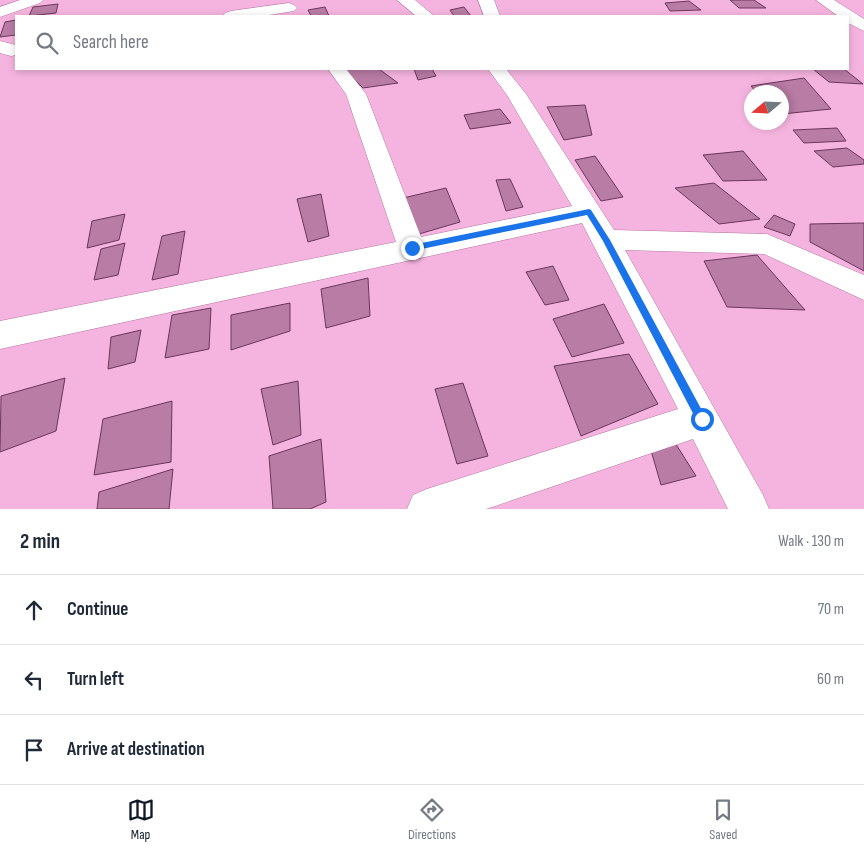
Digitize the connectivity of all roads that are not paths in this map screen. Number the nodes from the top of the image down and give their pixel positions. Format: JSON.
{"nodes":[{"id":1,"x":35,"y":0,"type":"edge"},
{"id":2,"x":405,"y":0,"type":"edge"},
{"id":3,"x":486,"y":0,"type":"edge"},
{"id":4,"x":824,"y":0,"type":"edge"},
{"id":5,"x":288,"y":8,"type":"edge"},
{"id":6,"x":0,"y":12,"type":"edge"},
{"id":7,"x":238,"y":15,"type":"edge"},
{"id":8,"x":425,"y":15,"type":"edge"},
{"id":9,"x":492,"y":15,"type":"edge"},
{"id":10,"x":847,"y":15,"type":"edge"},
{"id":11,"x":849,"y":16,"type":"edge"},
{"id":12,"x":864,"y":26,"type":"edge"},
{"id":13,"x":0,"y":46,"type":"edge"},
{"id":14,"x":15,"y":50,"type":"edge"},
{"id":15,"x":337,"y":70,"type":"edge"},
{"id":16,"x":498,"y":70,"type":"edge"},
{"id":17,"x":511,"y":70,"type":"edge"},
{"id":18,"x":527,"y":112,"type":"junction"},
{"id":19,"x":589,"y":212,"type":"junction"},
{"id":20,"x":606,"y":240,"type":"junction"},
{"id":21,"x":412,"y":248,"type":"junction"},
{"id":22,"x":864,"y":288,"type":"edge"},
{"id":23,"x":0,"y":335,"type":"edge"},
{"id":24,"x":702,"y":419,"type":"junction"},
{"id":25,"x":427,"y":509,"type":"edge"},
{"id":26,"x":749,"y":509,"type":"edge"}],
"edges":[{"from":1,"to":6,"type":"street"},
{"from":2,"to":8,"type":"street"},
{"from":3,"to":9,"type":"street"},
{"from":4,"to":10,"type":"street"},
{"from":5,"to":7,"type":"street"},
{"from":11,"to":12,"type":"street"},
{"from":13,"to":14,"type":"street"},
{"from":15,"to":21,"type":"street"},
{"from":16,"to":18,"type":"street"},
{"from":17,"to":18,"type":"street"},
{"from":18,"to":19,"type":"street"},
{"from":19,"to":20,"type":"street"},
{"from":19,"to":21,"type":"street"},
{"from":20,"to":22,"type":"street"},
{"from":20,"to":24,"type":"street"},
{"from":21,"to":23,"type":"street"},
{"from":24,"to":25,"type":"street"},
{"from":24,"to":26,"type":"street"}]}
